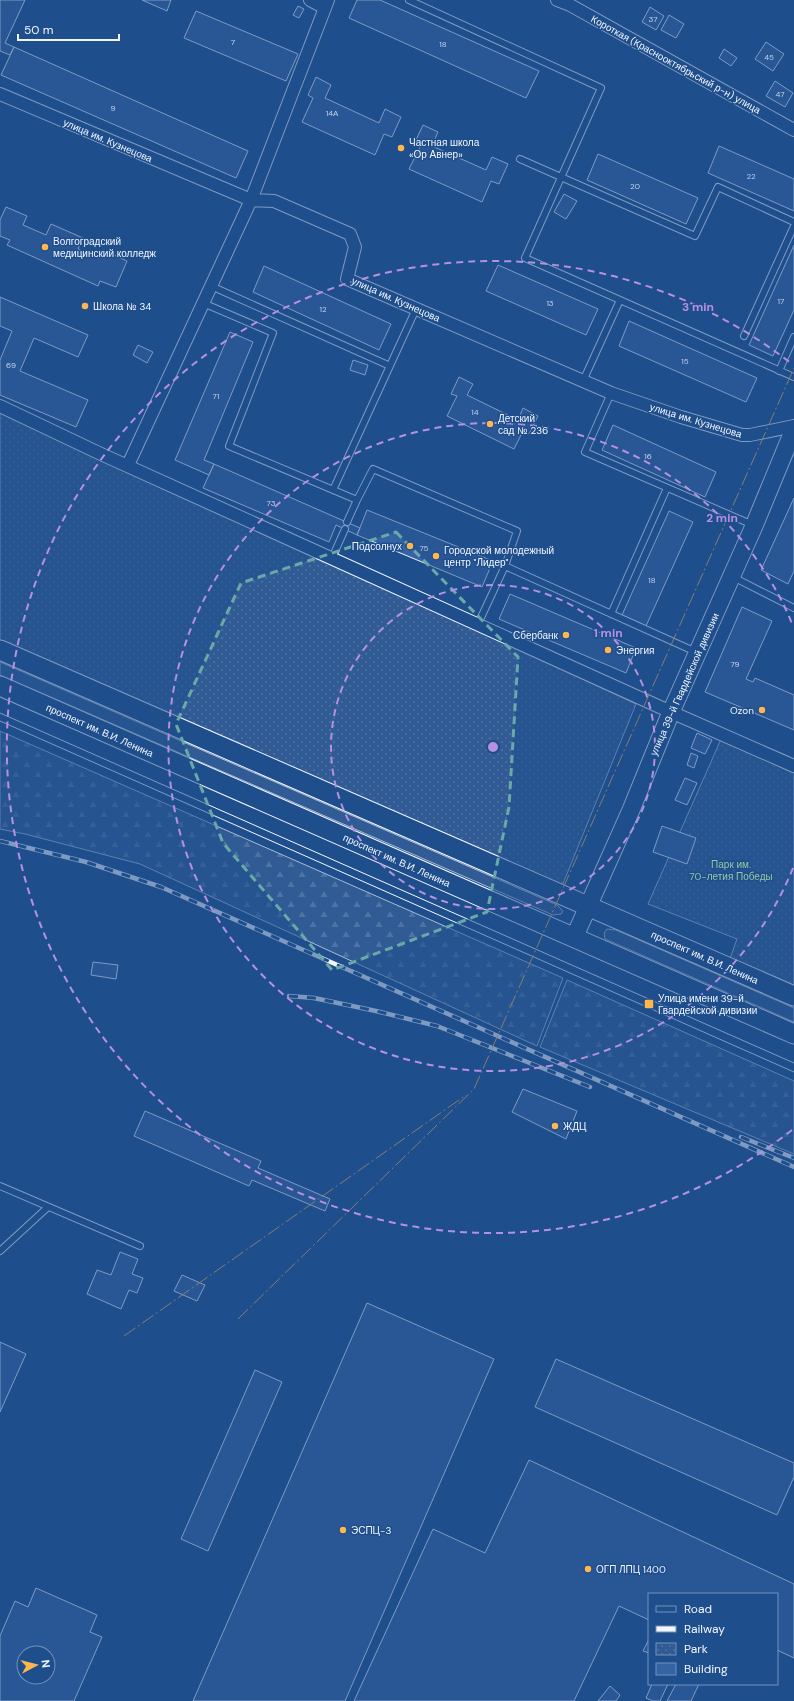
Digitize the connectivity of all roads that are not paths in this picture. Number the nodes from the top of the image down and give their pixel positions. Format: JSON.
{"nodes":[{"id":1,"x":310,"y":0,"type":"edge"},
{"id":2,"x":409,"y":0,"type":"edge"},
{"id":3,"x":557,"y":0,"type":"edge"},
{"id":4,"x":571,"y":3,"type":"edge"},
{"id":5,"x":327,"y":4,"type":"edge"},
{"id":6,"x":0,"y":94,"type":"edge"},
{"id":7,"x":794,"y":130,"type":"edge"},
{"id":8,"x":520,"y":159,"type":"dead end"},
{"id":9,"x":561,"y":176,"type":"junction"},
{"id":10,"x":251,"y":200,"type":"junction"},
{"id":11,"x":794,"y":222,"type":"edge"},
{"id":12,"x":794,"y":226,"type":"edge"},
{"id":13,"x":211,"y":286,"type":"junction"},
{"id":14,"x":620,"y":300,"type":"junction"},
{"id":15,"x":203,"y":303,"type":"junction"},
{"id":16,"x":416,"y":309,"type":"junction"},
{"id":17,"x":744,"y":336,"type":"dead end"},
{"id":18,"x":794,"y":337,"type":"edge"},
{"id":19,"x":390,"y":366,"type":"junction"},
{"id":20,"x":779,"y":371,"type":"junction"},
{"id":21,"x":794,"y":377,"type":"edge"},
{"id":22,"x":583,"y":381,"type":"junction"},
{"id":23,"x":611,"y":393,"type":"junction"},
{"id":24,"x":0,"y":406,"type":"edge"},
{"id":25,"x":794,"y":426,"type":"edge"},
{"id":26,"x":794,"y":429,"type":"edge"},
{"id":27,"x":128,"y":466,"type":"junction"},
{"id":28,"x":667,"y":488,"type":"junction"},
{"id":29,"x":333,"y":490,"type":"junction"},
{"id":30,"x":357,"y":500,"type":"junction"},
{"id":31,"x":347,"y":522,"type":"dead end"},
{"id":32,"x":754,"y":526,"type":"junction"},
{"id":33,"x":344,"y":529,"type":"dead end"},
{"id":34,"x":332,"y":558,"type":"junction"},
{"id":35,"x":505,"y":566,"type":"junction"},
{"id":36,"x":732,"y":576,"type":"junction"},
{"id":37,"x":794,"y":608,"type":"edge"},
{"id":38,"x":611,"y":614,"type":"junction"},
{"id":39,"x":478,"y":624,"type":"junction"},
{"id":40,"x":0,"y":650,"type":"edge"},
{"id":41,"x":697,"y":653,"type":"junction"},
{"id":42,"x":0,"y":686,"type":"edge"},
{"id":43,"x":671,"y":712,"type":"junction"},
{"id":44,"x":794,"y":766,"type":"edge"},
{"id":45,"x":588,"y":906,"type":"junction"},
{"id":46,"x":574,"y":938,"type":"junction"},
{"id":47,"x":794,"y":996,"type":"edge"},
{"id":48,"x":794,"y":1034,"type":"edge"},
{"id":49,"x":0,"y":1186,"type":"edge"},
{"id":50,"x":48,"y":1207,"type":"junction"},
{"id":51,"x":140,"y":1246,"type":"dead end"},
{"id":52,"x":0,"y":1251,"type":"edge"}],
"edges":[{"from":1,"to":5,"type":"street"},
{"from":2,"to":9,"type":"lane"},
{"from":3,"to":4,"type":"street","name":"Короткая (Краснооктябрьский р-н) улица"},
{"from":4,"to":7,"type":"street","name":"Короткая (Краснооктябрьский р-н) улица"},
{"from":5,"to":10,"type":"street"},
{"from":6,"to":10,"type":"street","name":"улица им. Кузнецова"},
{"from":8,"to":9,"type":"lane"},
{"from":9,"to":11,"type":"lane"},
{"from":9,"to":14,"type":"lane"},
{"from":10,"to":13,"type":"street"},
{"from":10,"to":16,"type":"street","name":"улица им. Кузнецова"},
{"from":12,"to":17,"type":"lane"},
{"from":13,"to":15,"type":"street"},
{"from":13,"to":19,"type":"lane"},
{"from":14,"to":20,"type":"lane"},
{"from":14,"to":22,"type":"lane"},
{"from":15,"to":27,"type":"street"},
{"from":15,"to":29,"type":"lane"},
{"from":16,"to":19,"type":"lane"},
{"from":16,"to":22,"type":"street","name":"улица им. Кузнецова"},
{"from":18,"to":20,"type":"lane"},
{"from":19,"to":29,"type":"lane"},
{"from":20,"to":21,"type":"lane"},
{"from":22,"to":23,"type":"street","name":"улица им. Кузнецова"},
{"from":23,"to":25,"type":"street","name":"улица им. Кузнецова"},
{"from":23,"to":28,"type":"lane"},
{"from":24,"to":27,"type":"street"},
{"from":26,"to":32,"type":"main road","name":"улица 39-й Гвардейской дивизии"},
{"from":27,"to":34,"type":"street"},
{"from":28,"to":32,"type":"lane"},
{"from":28,"to":38,"type":"lane"},
{"from":29,"to":30,"type":"lane"},
{"from":30,"to":31,"type":"lane"},
{"from":30,"to":35,"type":"lane"},
{"from":32,"to":36,"type":"main road","name":"улица 39-й Гвардейской дивизии"},
{"from":33,"to":34,"type":"lane"},
{"from":34,"to":39,"type":"street"},
{"from":35,"to":38,"type":"lane"},
{"from":35,"to":39,"type":"lane"},
{"from":36,"to":37,"type":"lane"},
{"from":36,"to":41,"type":"main road","name":"улица 39-й Гвардейской дивизии"},
{"from":38,"to":41,"type":"lane"},
{"from":39,"to":43,"type":"street"},
{"from":40,"to":45,"type":"main road","name":"проспект им. В.И. Ленина"},
{"from":41,"to":43,"type":"main road","name":"улица 39-й Гвардейской дивизии"},
{"from":42,"to":46,"type":"main road","name":"проспект им. В.И. Ленина"},
{"from":43,"to":44,"type":"street"},
{"from":43,"to":45,"type":"main road","name":"улица 39-й Гвардейской дивизии"},
{"from":45,"to":46,"type":"main road","name":"улица 39-й Гвардейской дивизии"},
{"from":45,"to":47,"type":"main road","name":"проспект им. В.И. Ленина"},
{"from":46,"to":48,"type":"main road","name":"проспект им. В.И. Ленина"},
{"from":49,"to":50,"type":"lane"},
{"from":50,"to":51,"type":"lane"},
{"from":50,"to":52,"type":"lane"}]}
